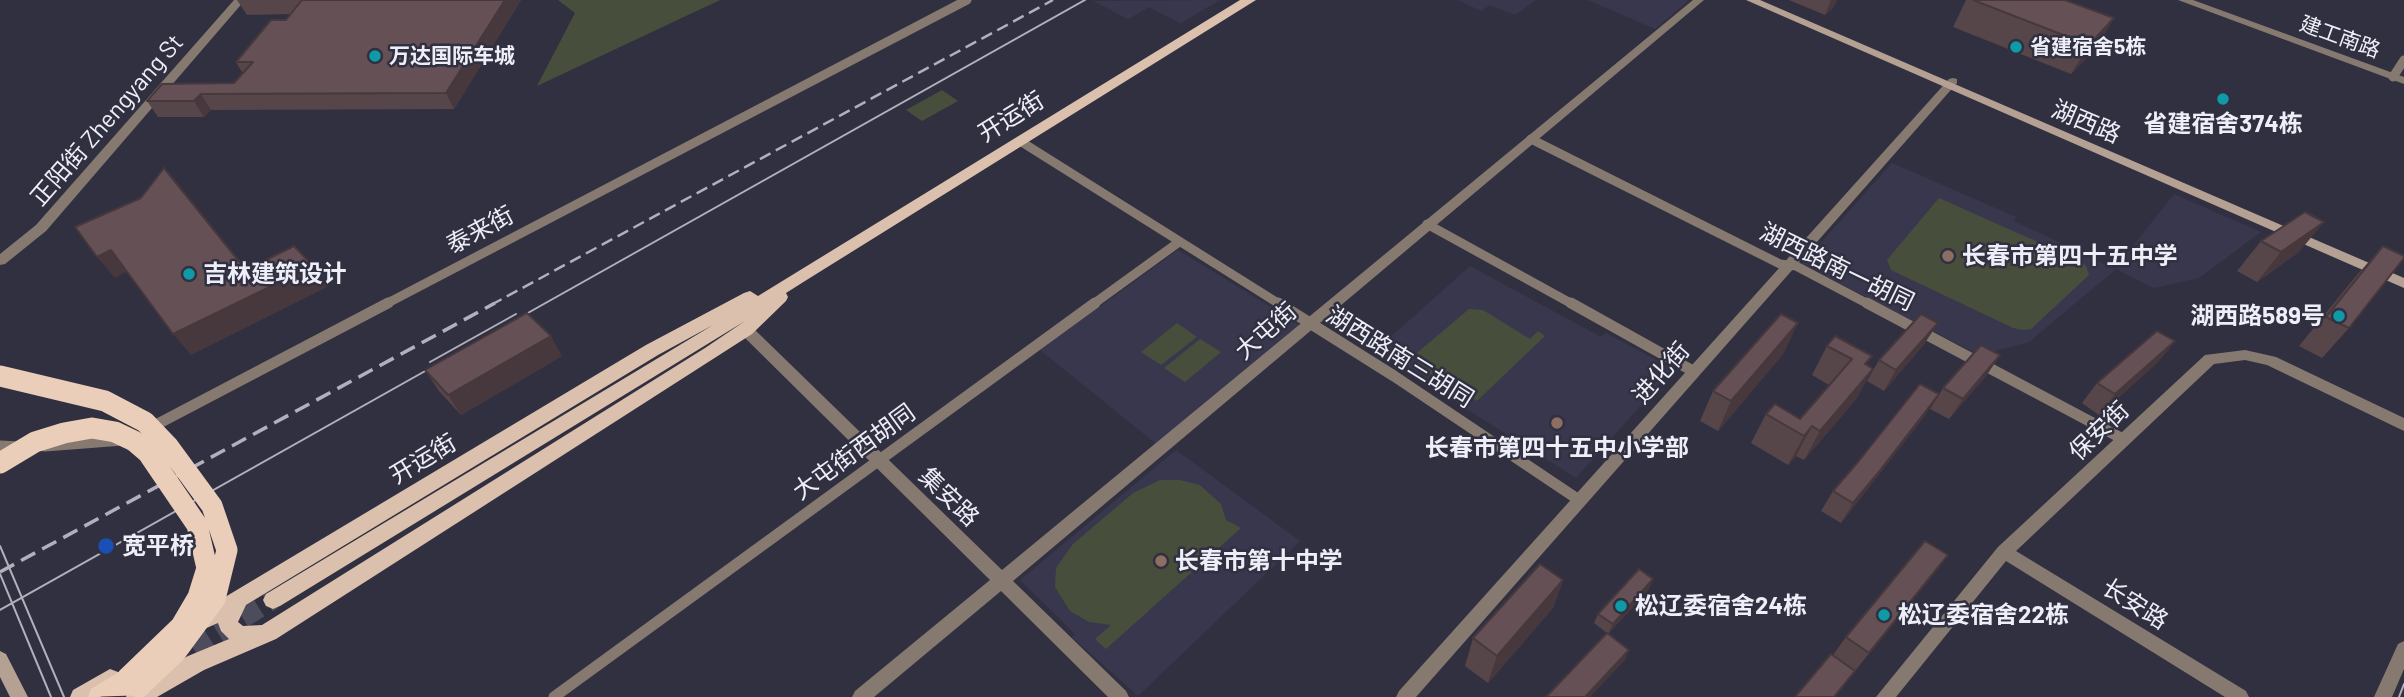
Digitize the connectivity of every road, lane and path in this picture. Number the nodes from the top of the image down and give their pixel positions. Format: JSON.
{"nodes":[{"id":1,"x":240,"y":0,"type":"edge"},
{"id":2,"x":967,"y":0,"type":"edge"},
{"id":3,"x":1250,"y":0,"type":"edge"},
{"id":4,"x":1699,"y":0,"type":"edge"},
{"id":5,"x":1751,"y":0,"type":"edge"},
{"id":6,"x":1767,"y":0,"type":"edge"},
{"id":7,"x":2183,"y":0,"type":"edge"},
{"id":8,"x":2404,"y":60,"type":"edge"},
{"id":9,"x":2398,"y":79,"type":"edge"},
{"id":10,"x":1951,"y":83,"type":"junction"},
{"id":11,"x":1531,"y":139,"type":"junction"},
{"id":12,"x":1020,"y":141,"type":"junction"},
{"id":13,"x":1427,"y":224,"type":"junction"},
{"id":14,"x":1179,"y":242,"type":"junction"},
{"id":15,"x":0,"y":261,"type":"edge"},
{"id":16,"x":1788,"y":265,"type":"junction"},
{"id":17,"x":799,"y":276,"type":"junction"},
{"id":18,"x":2404,"y":276,"type":"edge"},
{"id":19,"x":2404,"y":284,"type":"edge"},
{"id":20,"x":1309,"y":324,"type":"junction"},
{"id":21,"x":746,"y":330,"type":"junction"},
{"id":22,"x":1693,"y":371,"type":"junction"},
{"id":23,"x":0,"y":376,"type":"edge"},
{"id":24,"x":2404,"y":425,"type":"edge"},
{"id":25,"x":2123,"y":439,"type":"junction"},
{"id":26,"x":0,"y":446,"type":"edge"},
{"id":27,"x":878,"y":460,"type":"junction"},
{"id":28,"x":0,"y":463,"type":"edge"},
{"id":29,"x":1579,"y":500,"type":"junction"},
{"id":30,"x":2004,"y":552,"type":"junction"},
{"id":31,"x":1003,"y":580,"type":"junction"},
{"id":32,"x":243,"y":596,"type":"junction"},
{"id":33,"x":273,"y":600,"type":"tunnel mouth"},
{"id":34,"x":269,"y":632,"type":"junction"},
{"id":35,"x":2404,"y":649,"type":"edge"},
{"id":36,"x":0,"y":659,"type":"edge"},
{"id":37,"x":19,"y":697,"type":"edge"},
{"id":38,"x":81,"y":697,"type":"edge"},
{"id":39,"x":100,"y":697,"type":"edge"},
{"id":40,"x":125,"y":697,"type":"edge"},
{"id":41,"x":137,"y":697,"type":"edge"},
{"id":42,"x":554,"y":697,"type":"edge"},
{"id":43,"x":861,"y":697,"type":"edge"},
{"id":44,"x":1121,"y":697,"type":"edge"},
{"id":45,"x":1405,"y":697,"type":"edge"},
{"id":46,"x":1885,"y":697,"type":"edge"},
{"id":47,"x":2240,"y":697,"type":"edge"},
{"id":48,"x":2383,"y":697,"type":"edge"}],
"edges":[{"from":1,"to":15,"type":"street","name":"正阳街 Zhengyang St"},
{"from":2,"to":26,"type":"street","name":"泰来街"},
{"from":3,"to":12,"type":"main road","name":"开运街"},
{"from":4,"to":11,"type":"street","name":"大屯街"},
{"from":5,"to":10,"type":"main road","name":"湖西路"},
{"from":6,"to":10,"type":"main road","name":"湖西路"},
{"from":7,"to":9,"type":"street","name":"建工南路"},
{"from":8,"to":9,"type":"street"},
{"from":10,"to":16,"type":"street","name":"进化街"},
{"from":10,"to":18,"type":"main road","name":"湖西路"},
{"from":10,"to":19,"type":"main road","name":"湖西路"},
{"from":11,"to":13,"type":"street","name":"大屯街"},
{"from":11,"to":16,"type":"street","name":"湖西路南一胡同"},
{"from":12,"to":14,"type":"street","name":"湖西路南三胡同"},
{"from":12,"to":17,"type":"main road","name":"开运街"},
{"from":13,"to":20,"type":"street","name":"大屯街"},
{"from":13,"to":22,"type":"street"},
{"from":14,"to":20,"type":"street","name":"湖西路南三胡同"},
{"from":14,"to":27,"type":"street","name":"大屯街西胡同"},
{"from":16,"to":22,"type":"street","name":"进化街"},
{"from":16,"to":25,"type":"street","name":"湖西路南一胡同"},
{"from":17,"to":21,"type":"main road","name":"开运街"},
{"from":17,"to":32,"type":"main road","name":"开运街"},
{"from":17,"to":33,"type":"main road","name":"开运街"},
{"from":20,"to":29,"type":"street","name":"湖西路南三胡同"},
{"from":20,"to":31,"type":"street","name":"大屯街"},
{"from":21,"to":27,"type":"street","name":"集安路"},
{"from":21,"to":34,"type":"main road","name":"开运街"},
{"from":22,"to":29,"type":"street","name":"进化街"},
{"from":23,"to":40,"type":"highway","bridge":true},
{"from":24,"to":25,"type":"street","name":"保安街"},
{"from":25,"to":30,"type":"street","name":"保安街"},
{"from":27,"to":31,"type":"street","name":"集安路"},
{"from":27,"to":42,"type":"street","name":"大屯街西胡同"},
{"from":28,"to":39,"type":"highway","bridge":true},
{"from":29,"to":45,"type":"street","name":"进化街"},
{"from":30,"to":46,"type":"street","name":"保安街"},
{"from":30,"to":47,"type":"street","name":"长安路"},
{"from":31,"to":43,"type":"street","name":"大屯街"},
{"from":31,"to":44,"type":"street","name":"集安路"},
{"from":32,"to":34,"type":"main road"},
{"from":32,"to":38,"type":"main road","name":"开运街"},
{"from":34,"to":41,"type":"main road","name":"开运街"},
{"from":35,"to":48,"type":"street"},
{"from":36,"to":37,"type":"main road"}]}
